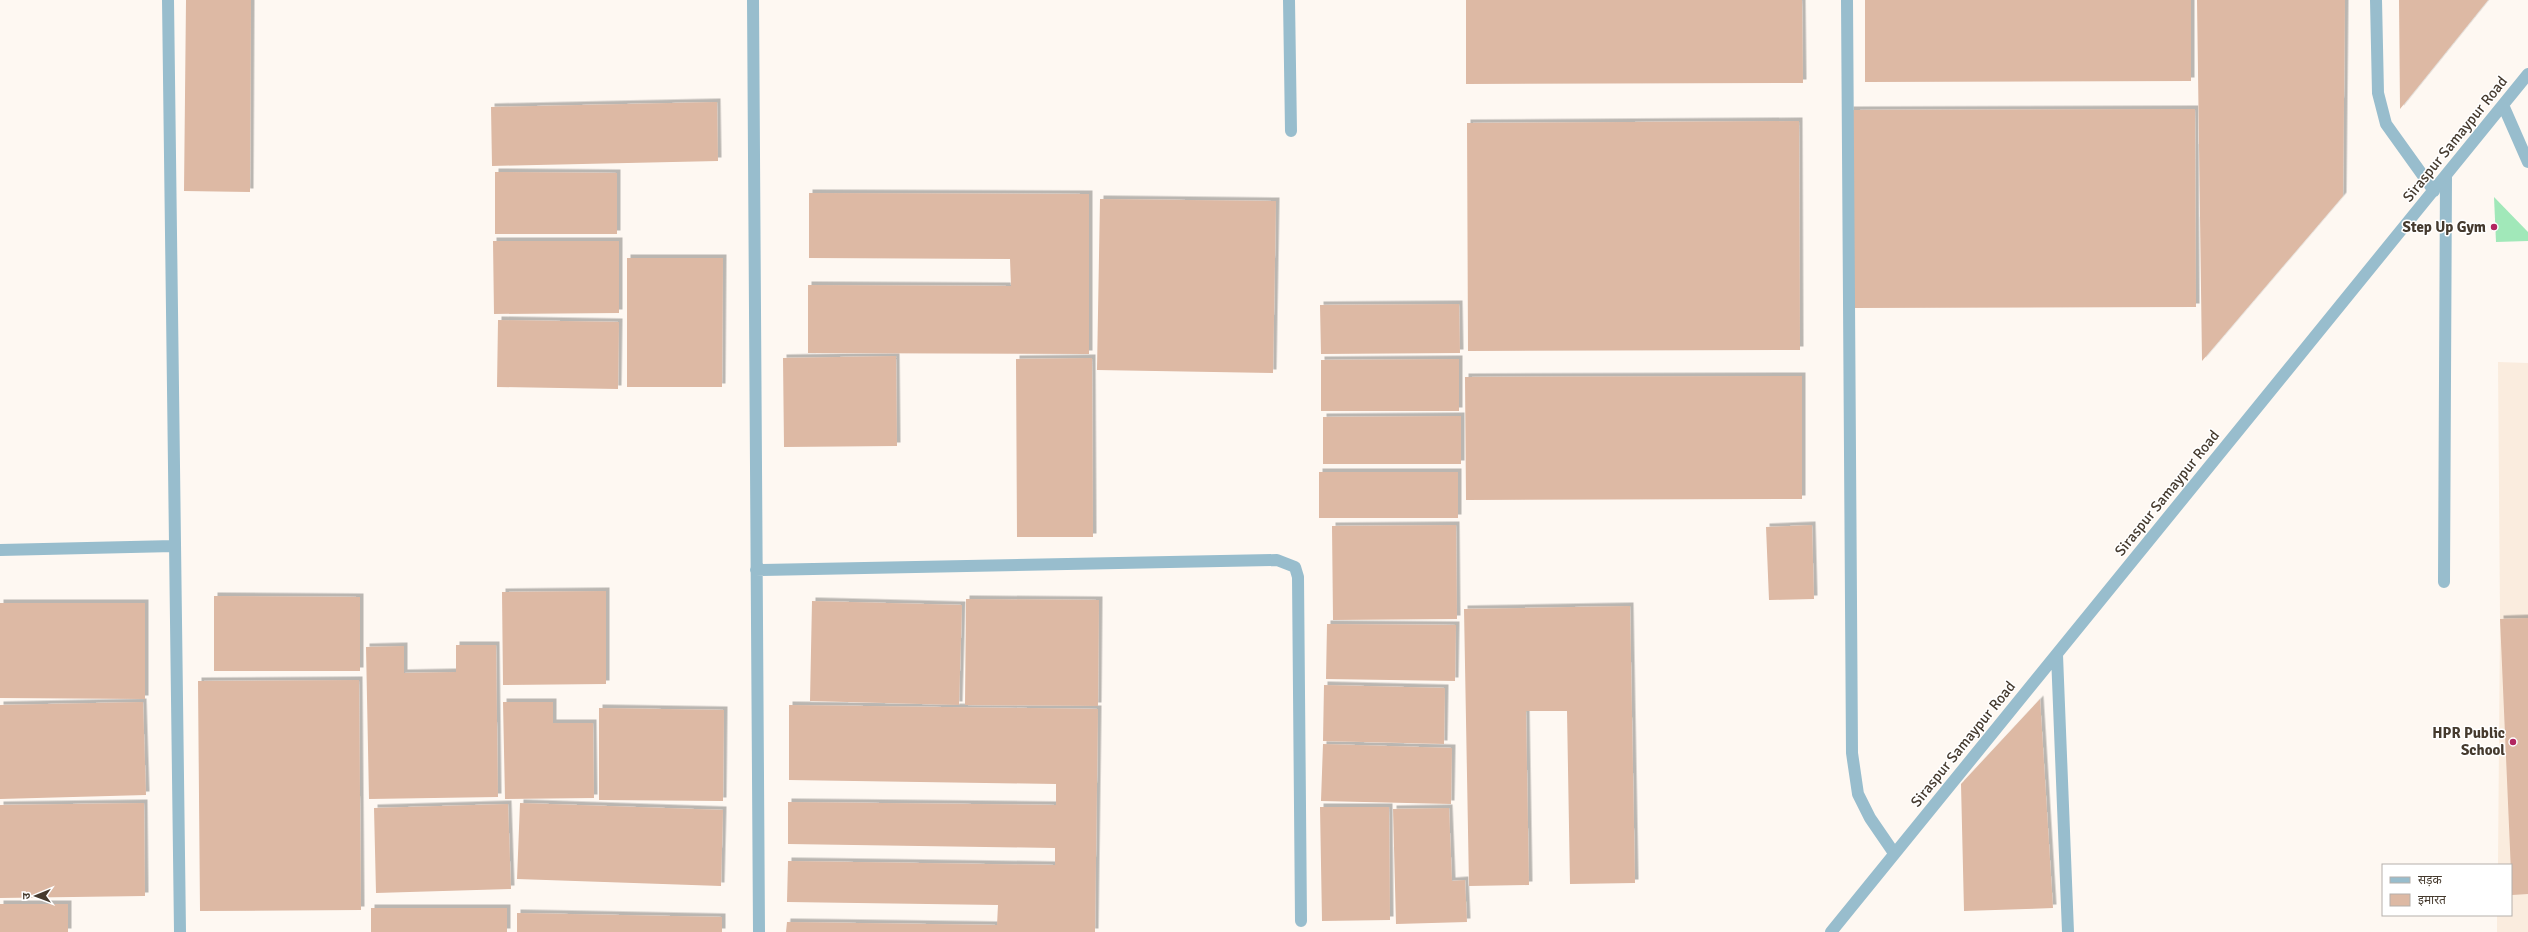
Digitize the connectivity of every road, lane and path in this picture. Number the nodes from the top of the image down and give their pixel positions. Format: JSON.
{"nodes":[{"id":1,"x":168,"y":0,"type":"edge"},
{"id":2,"x":753,"y":0,"type":"edge"},
{"id":3,"x":1289,"y":0,"type":"edge"},
{"id":4,"x":1847,"y":0,"type":"edge"},
{"id":5,"x":2376,"y":0,"type":"edge"},
{"id":6,"x":2528,"y":74,"type":"edge"},
{"id":7,"x":2503,"y":105,"type":"junction"},
{"id":8,"x":1290,"y":131,"type":"dead end"},
{"id":9,"x":2528,"y":162,"type":"edge"},
{"id":10,"x":2446,"y":176,"type":"junction"},
{"id":11,"x":2434,"y":191,"type":"junction"},
{"id":12,"x":174,"y":546,"type":"junction"},
{"id":13,"x":0,"y":550,"type":"edge"},
{"id":14,"x":756,"y":570,"type":"junction"},
{"id":15,"x":2444,"y":582,"type":"dead end"},
{"id":16,"x":2056,"y":655,"type":"junction"},
{"id":17,"x":1894,"y":853,"type":"junction"},
{"id":18,"x":1301,"y":921,"type":"dead end"},
{"id":19,"x":180,"y":932,"type":"edge"},
{"id":20,"x":759,"y":932,"type":"edge"},
{"id":21,"x":1831,"y":932,"type":"edge"},
{"id":22,"x":2068,"y":932,"type":"edge"}],
"edges":[{"from":1,"to":12,"type":"street"},
{"from":2,"to":14,"type":"street"},
{"from":3,"to":8,"type":"street"},
{"from":4,"to":17,"type":"street"},
{"from":5,"to":11,"type":"street"},
{"from":6,"to":7,"type":"street","name":"Siraspur Samaypur Road"},
{"from":7,"to":9,"type":"street"},
{"from":7,"to":10,"type":"street","name":"Siraspur Samaypur Road"},
{"from":10,"to":11,"type":"street","name":"Siraspur Samaypur Road"},
{"from":10,"to":15,"type":"street"},
{"from":11,"to":16,"type":"street","name":"Siraspur Samaypur Road"},
{"from":12,"to":13,"type":"street"},
{"from":12,"to":19,"type":"street"},
{"from":14,"to":18,"type":"street"},
{"from":14,"to":20,"type":"street"},
{"from":16,"to":17,"type":"street","name":"Siraspur Samaypur Road"},
{"from":16,"to":22,"type":"street"},
{"from":17,"to":21,"type":"street","name":"Siraspur Samaypur Road"}]}
